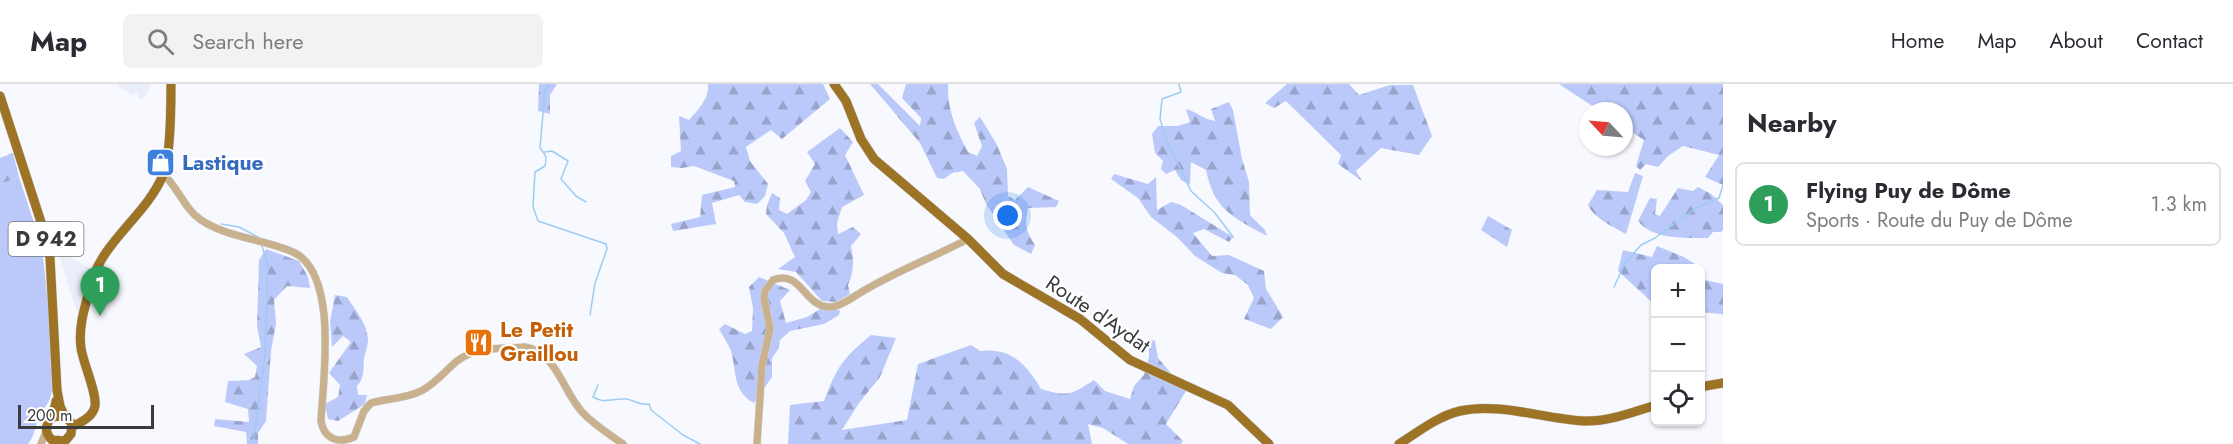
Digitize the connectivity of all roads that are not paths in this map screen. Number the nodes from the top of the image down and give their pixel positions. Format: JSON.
{"nodes":[{"id":1,"x":171,"y":84,"type":"edge"},
{"id":2,"x":834,"y":84,"type":"edge"},
{"id":3,"x":0,"y":96,"type":"edge"},
{"id":4,"x":163,"y":174,"type":"junction"},
{"id":5,"x":968,"y":239,"type":"junction"},
{"id":6,"x":1723,"y":383,"type":"edge"},
{"id":7,"x":1705,"y":386,"type":"edge"},
{"id":8,"x":57,"y":390,"type":"junction"},
{"id":9,"x":1651,"y":406,"type":"edge"},
{"id":10,"x":51,"y":418,"type":"junction"},
{"id":11,"x":70,"y":428,"type":"edge"},
{"id":12,"x":46,"y":432,"type":"junction"},
{"id":13,"x":57,"y":443,"type":"edge"},
{"id":14,"x":41,"y":444,"type":"edge"},
{"id":15,"x":623,"y":444,"type":"edge"},
{"id":16,"x":757,"y":444,"type":"edge"},
{"id":17,"x":1269,"y":444,"type":"edge"},
{"id":18,"x":1399,"y":444,"type":"edge"}],
"edges":[{"from":1,"to":4,"type":"main road"},
{"from":2,"to":5,"type":"main road","name":"Route d'Aydat"},
{"from":3,"to":8,"type":"main road","number":"D 942"},
{"from":4,"to":11,"type":"main road"},
{"from":4,"to":15,"type":"street"},
{"from":5,"to":16,"type":"street"},
{"from":5,"to":17,"type":"main road","name":"Route d'Aydat"},
{"from":6,"to":7,"type":"main road"},
{"from":8,"to":10,"type":"main road","number":"D 942"},
{"from":8,"to":11,"type":"main road","number":"D 942"},
{"from":9,"to":18,"type":"main road"},
{"from":10,"to":11,"type":"main road"},
{"from":10,"to":12,"type":"main road"},
{"from":11,"to":13,"type":"main road"},
{"from":12,"to":13,"type":"main road"},
{"from":12,"to":14,"type":"street"}]}
